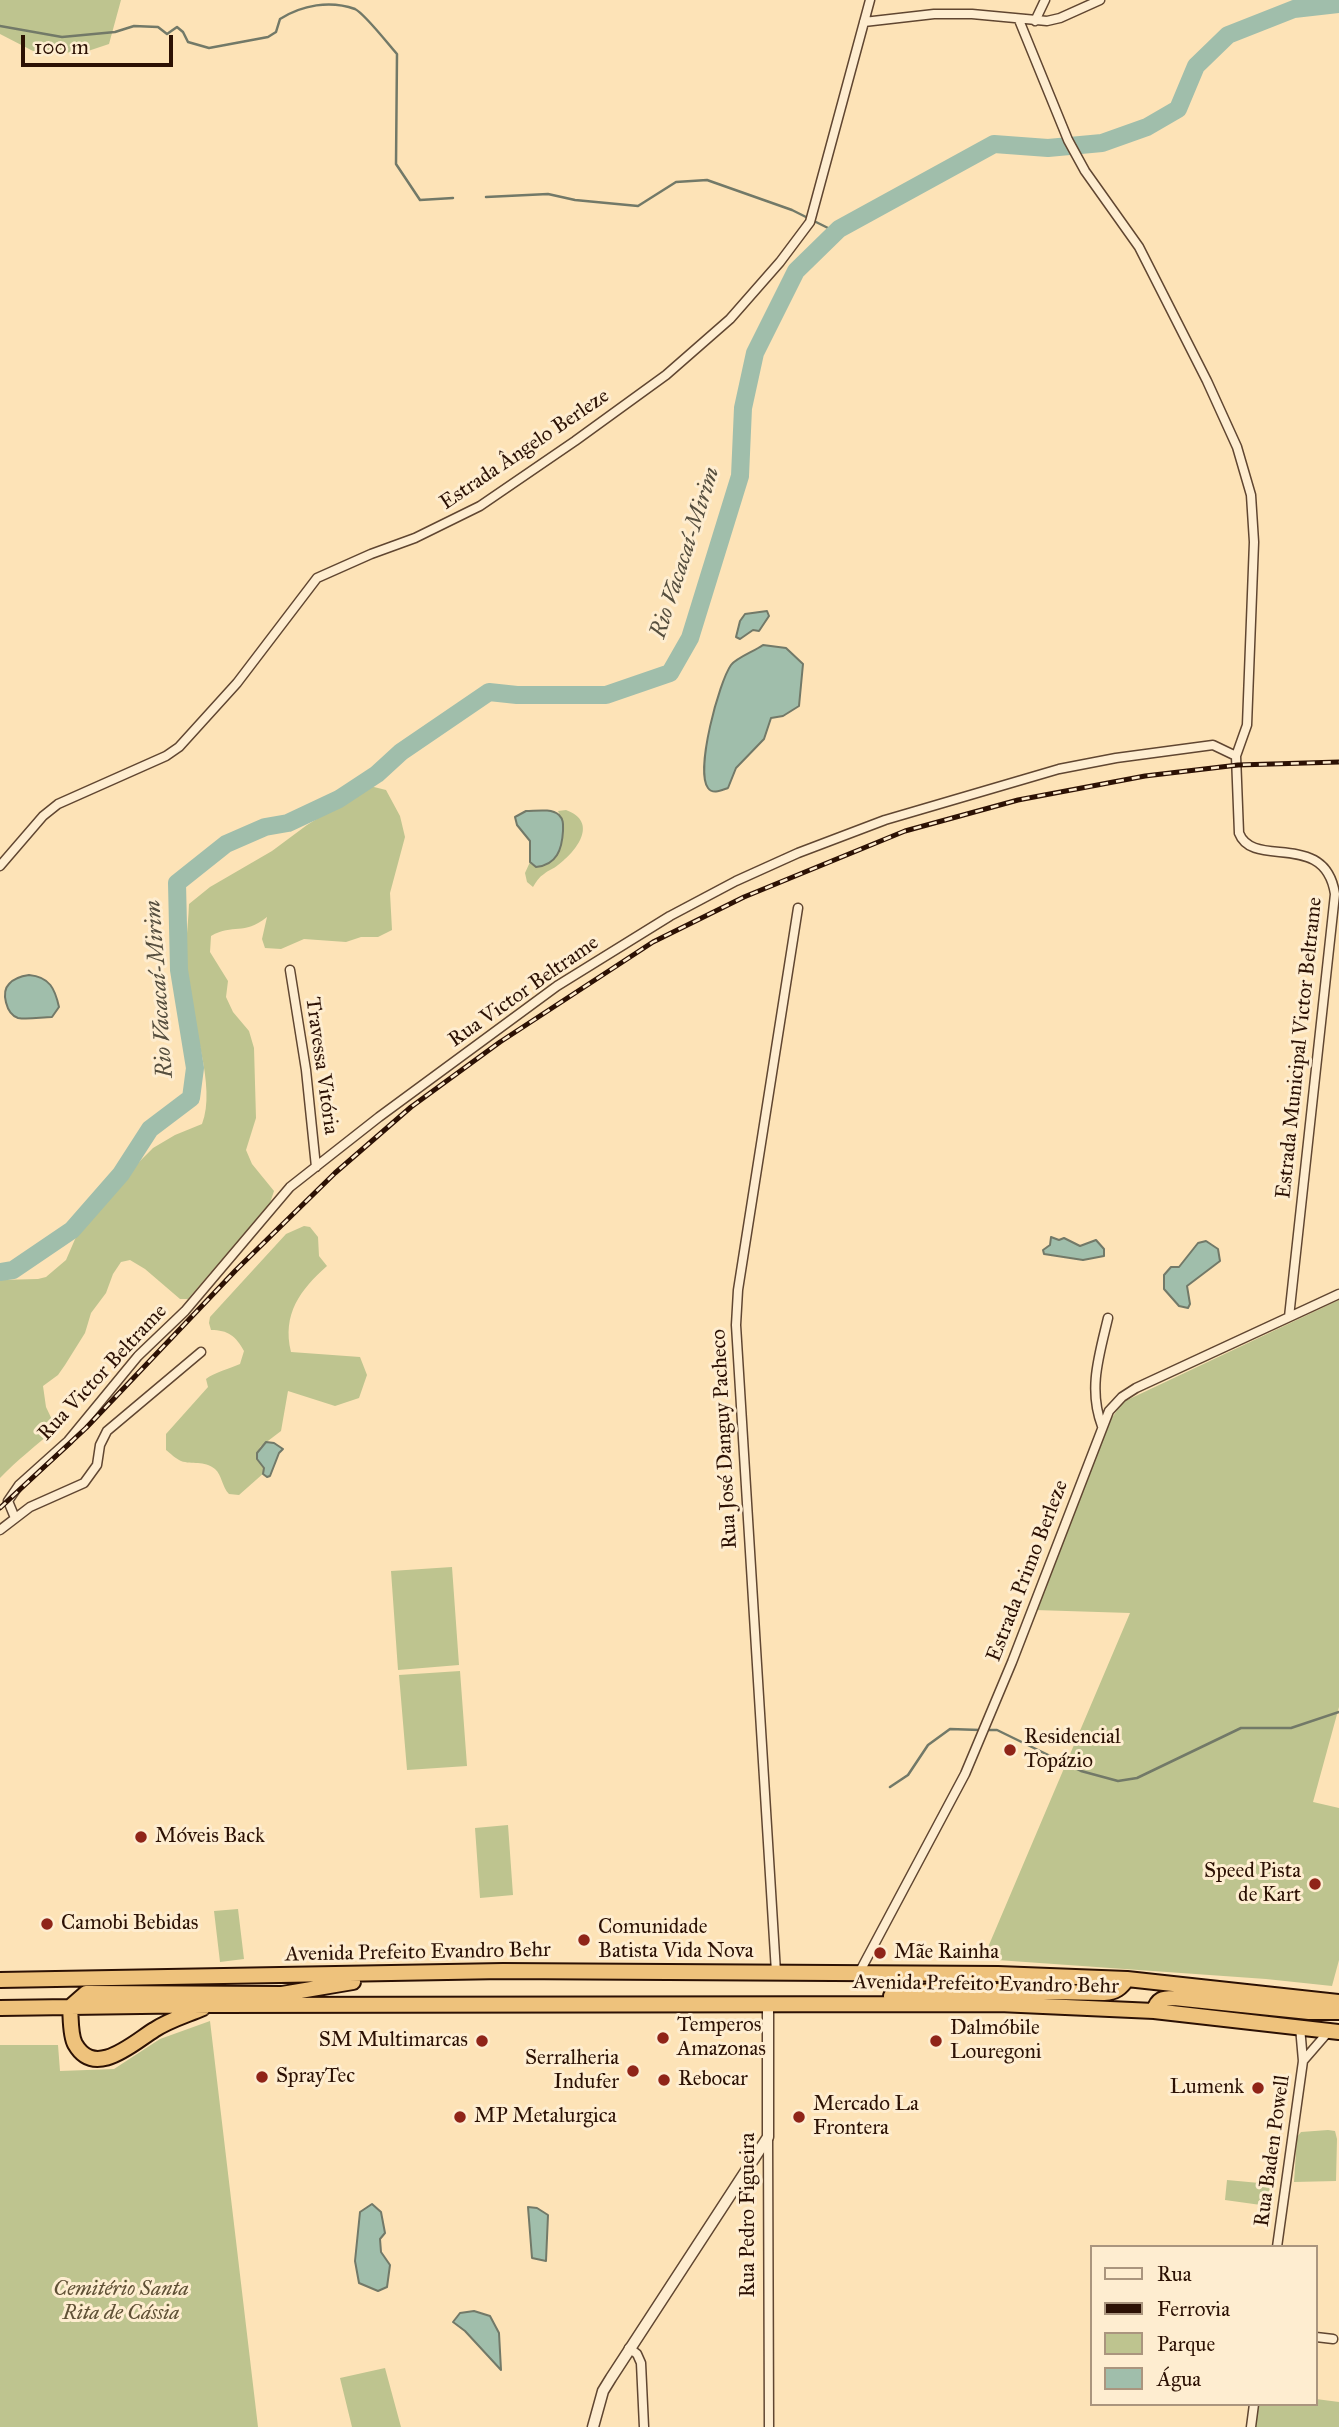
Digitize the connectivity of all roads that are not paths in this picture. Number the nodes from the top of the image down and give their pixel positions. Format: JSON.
{"nodes":[{"id":1,"x":870,"y":0,"type":"edge"},
{"id":2,"x":1045,"y":0,"type":"edge"},
{"id":3,"x":1100,"y":0,"type":"edge"},
{"id":4,"x":1019,"y":20,"type":"junction"},
{"id":5,"x":1035,"y":21,"type":"junction"},
{"id":6,"x":864,"y":22,"type":"junction"},
{"id":7,"x":1236,"y":756,"type":"junction"},
{"id":8,"x":0,"y":866,"type":"edge"},
{"id":9,"x":798,"y":908,"type":"dead end"},
{"id":10,"x":290,"y":970,"type":"dead end"},
{"id":11,"x":316,"y":1167,"type":"junction"},
{"id":12,"x":1339,"y":1294,"type":"edge"},
{"id":13,"x":1289,"y":1317,"type":"junction"},
{"id":14,"x":1108,"y":1318,"type":"dead end"},
{"id":15,"x":201,"y":1352,"type":"dead end"},
{"id":16,"x":1102,"y":1426,"type":"junction"},
{"id":17,"x":15,"y":1518,"type":"junction"},
{"id":18,"x":0,"y":1530,"type":"edge"},
{"id":19,"x":776,"y":1972,"type":"junction"},
{"id":20,"x":859,"y":1973,"type":"junction"},
{"id":21,"x":386,"y":1975,"type":"junction"},
{"id":22,"x":1127,"y":1979,"type":"junction"},
{"id":23,"x":0,"y":1980,"type":"edge"},
{"id":24,"x":1339,"y":2002,"type":"edge"},
{"id":25,"x":768,"y":2003,"type":"junction"},
{"id":26,"x":851,"y":2003,"type":"junction"},
{"id":27,"x":211,"y":2005,"type":"junction"},
{"id":28,"x":70,"y":2007,"type":"junction"},
{"id":29,"x":0,"y":2008,"type":"edge"},
{"id":30,"x":1154,"y":2011,"type":"junction"},
{"id":31,"x":1339,"y":2012,"type":"edge"},
{"id":32,"x":1300,"y":2027,"type":"junction"},
{"id":33,"x":1334,"y":2031,"type":"edge"},
{"id":34,"x":1303,"y":2061,"type":"junction"},
{"id":35,"x":768,"y":2137,"type":"junction"},
{"id":36,"x":1277,"y":2245,"type":"edge"},
{"id":37,"x":1318,"y":2337,"type":"edge"},
{"id":38,"x":1333,"y":2339,"type":"dead end"},
{"id":39,"x":629,"y":2348,"type":"junction"},
{"id":40,"x":1254,"y":2406,"type":"edge"},
{"id":41,"x":593,"y":2427,"type":"edge"},
{"id":42,"x":644,"y":2427,"type":"edge"},
{"id":43,"x":769,"y":2427,"type":"edge"},
{"id":44,"x":1251,"y":2427,"type":"edge"}],
"edges":[{"from":1,"to":6,"type":"street","name":"Estrada Ângelo Berleze"},
{"from":2,"to":5,"type":"street"},
{"from":3,"to":5,"type":"street"},
{"from":4,"to":5,"type":"street"},
{"from":4,"to":6,"type":"street"},
{"from":4,"to":7,"type":"street","name":"Estrada Municipal Victor Beltrame"},
{"from":6,"to":8,"type":"street","name":"Estrada Ângelo Berleze"},
{"from":7,"to":11,"type":"street","name":"Rua Victor Beltrame"},
{"from":7,"to":13,"type":"street","name":"Estrada Municipal Victor Beltrame"},
{"from":9,"to":19,"type":"street","name":"Rua José Danguy Pacheco"},
{"from":10,"to":11,"type":"street","name":"Travessa Vitória"},
{"from":11,"to":17,"type":"street","name":"Rua Victor Beltrame"},
{"from":12,"to":13,"type":"street","name":"Estrada Primo Berleze"},
{"from":13,"to":16,"type":"street","name":"Estrada Primo Berleze"},
{"from":14,"to":16,"type":"street"},
{"from":15,"to":17,"type":"street"},
{"from":16,"to":20,"type":"street","name":"Estrada Primo Berleze"},
{"from":17,"to":18,"type":"street"},
{"from":19,"to":20,"type":"highway","name":"Avenida Prefeito Evandro Behr"},
{"from":19,"to":21,"type":"highway","name":"Avenida Prefeito Evandro Behr"},
{"from":20,"to":22,"type":"highway","name":"Avenida Prefeito Evandro Behr"},
{"from":21,"to":23,"type":"highway","name":"Avenida Prefeito Evandro Behr"},
{"from":21,"to":28,"type":"highway"},
{"from":22,"to":24,"type":"highway","name":"Avenida Prefeito Evandro Behr"},
{"from":22,"to":26,"type":"highway"},
{"from":25,"to":26,"type":"highway","name":"Avenida Prefeito Evandro Behr"},
{"from":25,"to":27,"type":"highway","name":"Avenida Prefeito Evandro Behr"},
{"from":25,"to":35,"type":"street","name":"Rua Pedro Figueira"},
{"from":26,"to":30,"type":"highway","name":"Avenida Prefeito Evandro Behr"},
{"from":27,"to":28,"type":"highway","name":"Avenida Prefeito Evandro Behr"},
{"from":27,"to":28,"type":"highway"},
{"from":28,"to":29,"type":"highway","name":"Avenida Prefeito Evandro Behr"},
{"from":30,"to":31,"type":"highway"},
{"from":30,"to":32,"type":"highway","name":"Avenida Prefeito Evandro Behr"},
{"from":32,"to":33,"type":"highway","name":"Avenida Prefeito Evandro Behr"},
{"from":32,"to":34,"type":"street","name":"Rua Baden Powell"},
{"from":33,"to":34,"type":"street"},
{"from":34,"to":36,"type":"street","name":"Rua Baden Powell"},
{"from":35,"to":39,"type":"street"},
{"from":35,"to":43,"type":"street","name":"Rua Pedro Figueira"},
{"from":37,"to":38,"type":"street"},
{"from":39,"to":41,"type":"street"},
{"from":39,"to":42,"type":"street"},
{"from":40,"to":44,"type":"street"}]}
